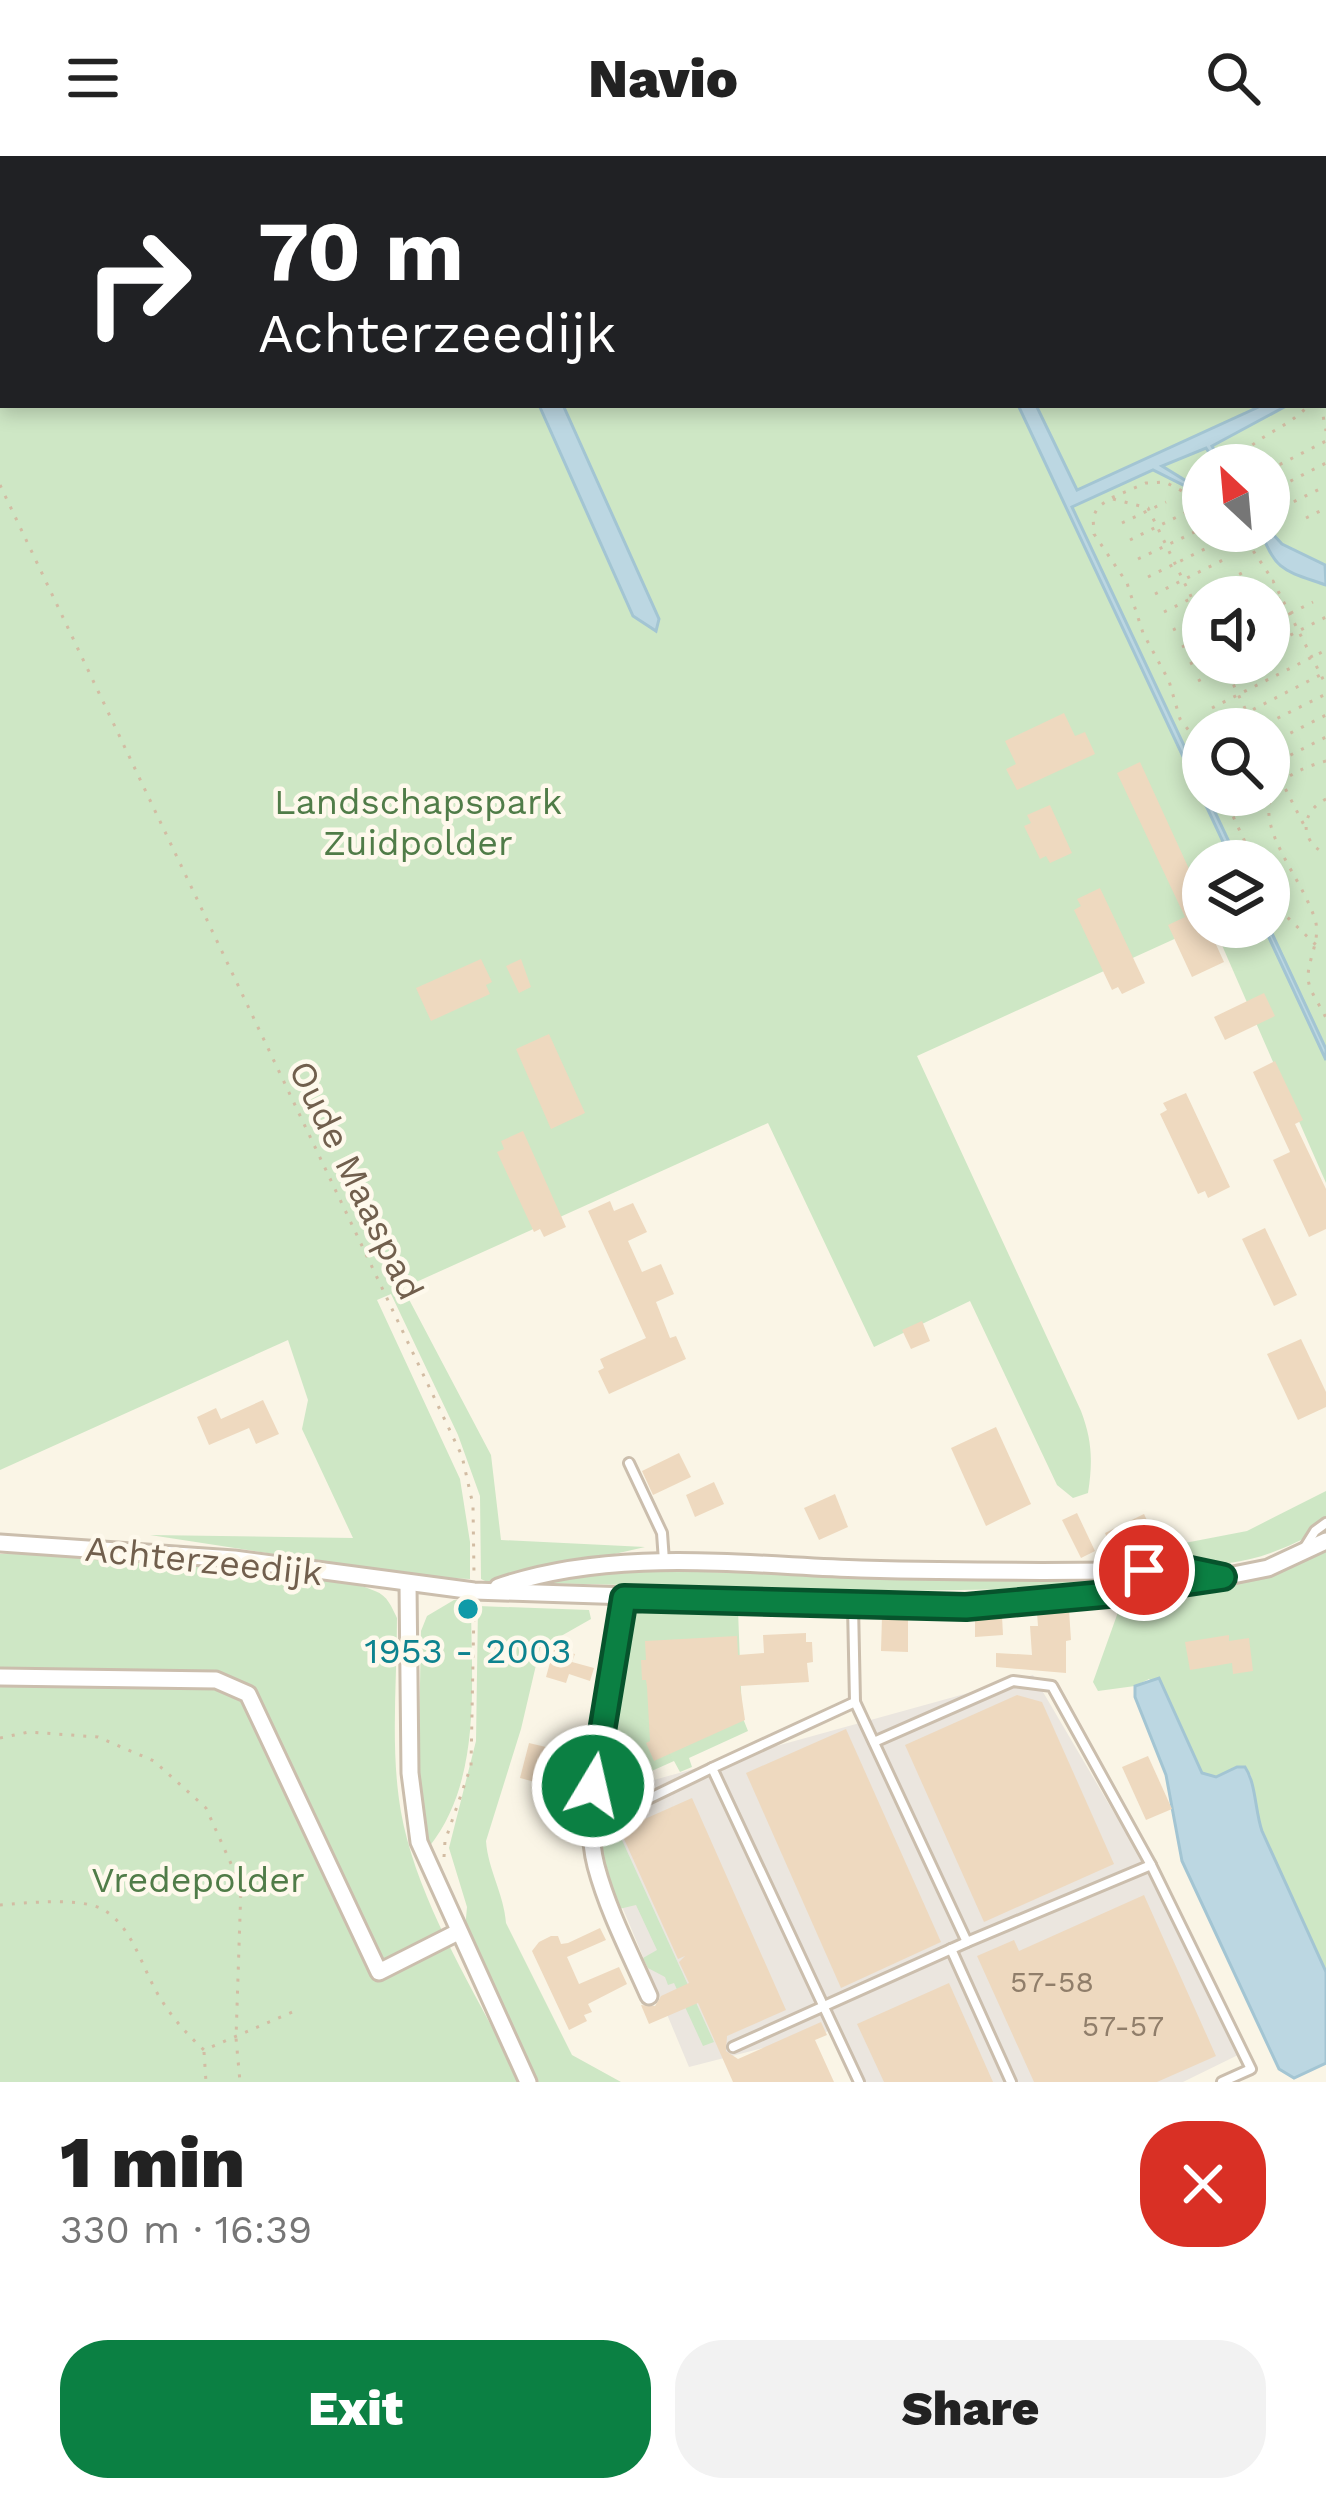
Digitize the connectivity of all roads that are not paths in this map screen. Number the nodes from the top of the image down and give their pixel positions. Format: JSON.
{"nodes":[{"id":1,"x":629,"y":1463,"type":"dead end"},
{"id":2,"x":1326,"y":1523,"type":"edge"},
{"id":3,"x":1326,"y":1540,"type":"edge"},
{"id":4,"x":0,"y":1544,"type":"edge"},
{"id":5,"x":1302,"y":1554,"type":"junction"},
{"id":6,"x":664,"y":1562,"type":"junction"},
{"id":7,"x":1223,"y":1577,"type":"junction"},
{"id":8,"x":408,"y":1584,"type":"junction"},
{"id":9,"x":480,"y":1591,"type":"junction"},
{"id":10,"x":624,"y":1598,"type":"junction"},
{"id":11,"x":853,"y":1605,"type":"junction"},
{"id":12,"x":0,"y":1676,"type":"edge"},
{"id":13,"x":855,"y":1702,"type":"junction"},
{"id":14,"x":874,"y":1742,"type":"junction"},
{"id":15,"x":712,"y":1768,"type":"junction"},
{"id":16,"x":613,"y":1816,"type":"dead end"},
{"id":17,"x":1151,"y":1865,"type":"junction"},
{"id":18,"x":458,"y":1932,"type":"junction"},
{"id":19,"x":967,"y":1942,"type":"junction"},
{"id":20,"x":951,"y":1949,"type":"junction"},
{"id":21,"x":649,"y":1996,"type":"dead end"},
{"id":22,"x":824,"y":2006,"type":"junction"},
{"id":23,"x":733,"y":2048,"type":"dead end"},
{"id":24,"x":528,"y":2082,"type":"edge"},
{"id":25,"x":859,"y":2082,"type":"edge"},
{"id":26,"x":1011,"y":2082,"type":"edge"},
{"id":27,"x":1222,"y":2082,"type":"edge"}],
"edges":[{"from":1,"to":6,"type":"lane"},
{"from":2,"to":5,"type":"lane"},
{"from":3,"to":5,"type":"street","name":"Achterzeedijk"},
{"from":4,"to":8,"type":"street","name":"Achterzeedijk"},
{"from":5,"to":7,"type":"street","name":"Achterzeedijk"},
{"from":6,"to":7,"type":"street","name":"Achterzeedijk"},
{"from":6,"to":9,"type":"street","name":"Achterzeedijk"},
{"from":7,"to":11,"type":"street","name":"Achterzeedijk"},
{"from":8,"to":9,"type":"street","name":"Achterzeedijk"},
{"from":8,"to":18,"type":"street"},
{"from":9,"to":10,"type":"street","name":"Achterzeedijk"},
{"from":10,"to":11,"type":"street","name":"Achterzeedijk"},
{"from":10,"to":21,"type":"street"},
{"from":11,"to":13,"type":"lane"},
{"from":12,"to":18,"type":"street"},
{"from":13,"to":14,"type":"lane"},
{"from":13,"to":15,"type":"lane"},
{"from":14,"to":17,"type":"lane"},
{"from":14,"to":19,"type":"lane"},
{"from":15,"to":16,"type":"lane"},
{"from":15,"to":22,"type":"lane"},
{"from":17,"to":19,"type":"lane"},
{"from":17,"to":27,"type":"lane"},
{"from":18,"to":24,"type":"street"},
{"from":19,"to":20,"type":"lane"},
{"from":20,"to":22,"type":"lane"},
{"from":20,"to":26,"type":"lane"},
{"from":22,"to":23,"type":"lane"},
{"from":22,"to":25,"type":"lane"}]}
